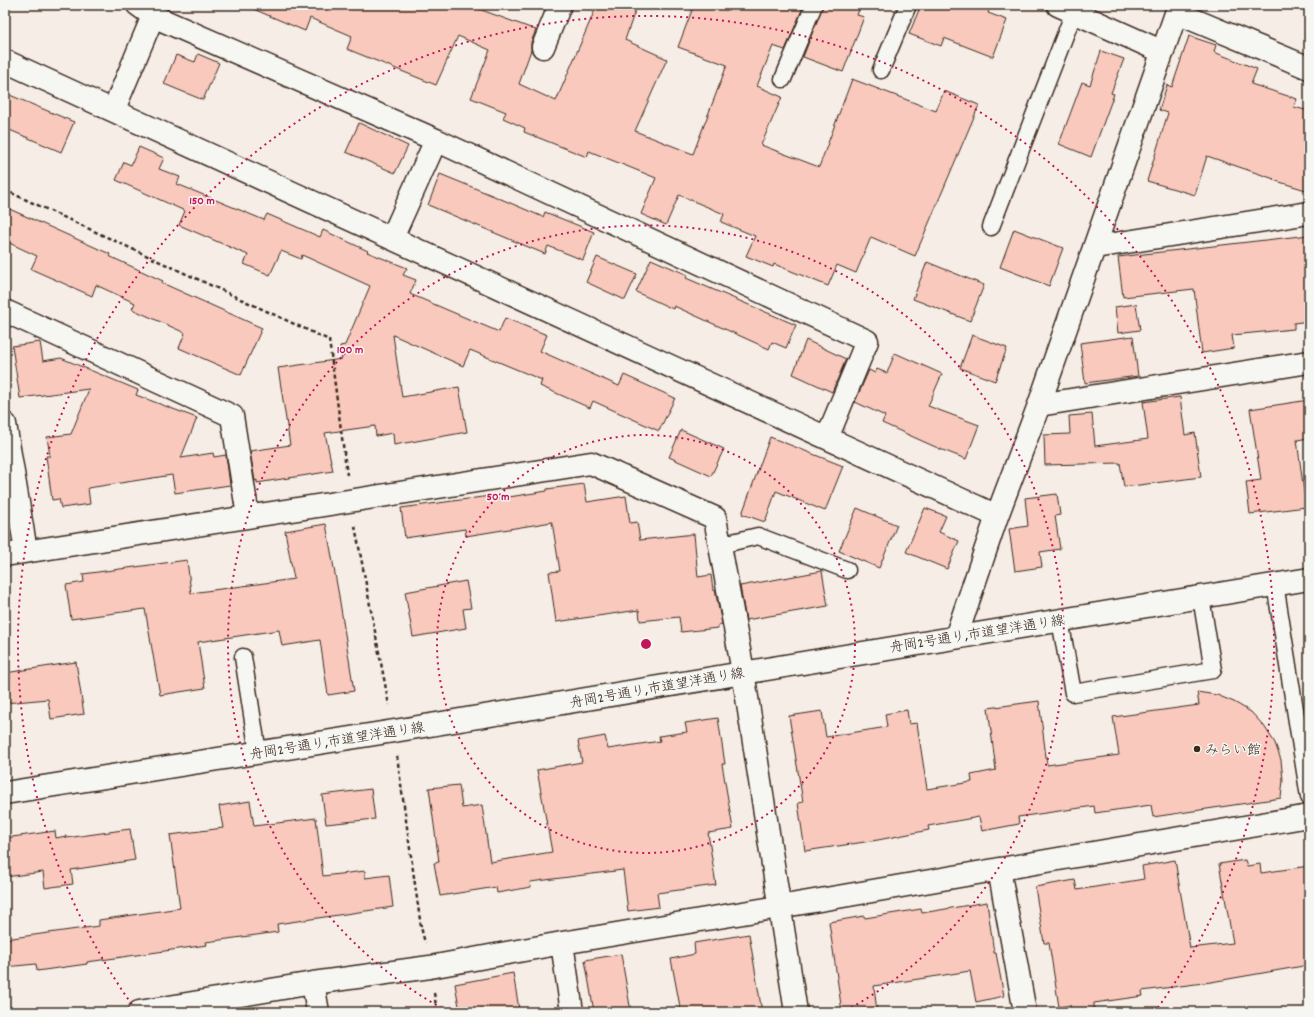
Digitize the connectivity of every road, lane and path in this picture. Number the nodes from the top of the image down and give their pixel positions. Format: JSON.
{"nodes":[{"id":1,"x":560,"y":5,"type":"edge"},
{"id":2,"x":814,"y":5,"type":"edge"},
{"id":3,"x":908,"y":5,"type":"edge"},
{"id":4,"x":1066,"y":8,"type":"edge"},
{"id":5,"x":1178,"y":9,"type":"edge"},
{"id":6,"x":145,"y":10,"type":"edge"},
{"id":7,"x":543,"y":47,"type":"dead end"},
{"id":8,"x":1163,"y":52,"type":"junction"},
{"id":9,"x":5,"y":60,"type":"edge"},
{"id":10,"x":1309,"y":68,"type":"edge"},
{"id":11,"x":881,"y":70,"type":"dead end"},
{"id":12,"x":783,"y":79,"type":"dead end"},
{"id":13,"x":114,"y":109,"type":"junction"},
{"id":14,"x":436,"y":140,"type":"junction"},
{"id":15,"x":5,"y":190,"type":"edge"},
{"id":16,"x":1309,"y":212,"type":"edge"},
{"id":17,"x":991,"y":227,"type":"dead end"},
{"id":18,"x":392,"y":238,"type":"junction"},
{"id":19,"x":1094,"y":247,"type":"junction"},
{"id":20,"x":5,"y":311,"type":"edge"},
{"id":21,"x":1309,"y":362,"type":"edge"},
{"id":22,"x":1038,"y":405,"type":"junction"},
{"id":23,"x":5,"y":424,"type":"edge"},
{"id":24,"x":827,"y":438,"type":"junction"},
{"id":25,"x":351,"y":501,"type":"junction"},
{"id":26,"x":248,"y":516,"type":"junction"},
{"id":27,"x":997,"y":516,"type":"junction"},
{"id":28,"x":720,"y":545,"type":"junction"},
{"id":29,"x":15,"y":553,"type":"edge"},
{"id":30,"x":848,"y":570,"type":"dead end"},
{"id":31,"x":1309,"y":579,"type":"edge"},
{"id":32,"x":1275,"y":584,"type":"junction"},
{"id":33,"x":1201,"y":596,"type":"junction"},
{"id":34,"x":1060,"y":620,"type":"junction"},
{"id":35,"x":956,"y":637,"type":"junction"},
{"id":36,"x":243,"y":657,"type":"dead end"},
{"id":37,"x":743,"y":672,"type":"junction"},
{"id":38,"x":394,"y":731,"type":"junction"},
{"id":39,"x":258,"y":753,"type":"junction"},
{"id":40,"x":5,"y":793,"type":"edge"},
{"id":41,"x":1309,"y":797,"type":"edge"},
{"id":42,"x":1309,"y":816,"type":"edge"},
{"id":43,"x":999,"y":869,"type":"junction"},
{"id":44,"x":779,"y":907,"type":"junction"},
{"id":45,"x":562,"y":943,"type":"junction"},
{"id":46,"x":430,"y":967,"type":"junction"},
{"id":47,"x":313,"y":983,"type":"junction"},
{"id":48,"x":139,"y":1012,"type":"edge"},
{"id":49,"x":318,"y":1012,"type":"edge"},
{"id":50,"x":572,"y":1012,"type":"edge"},
{"id":51,"x":796,"y":1012,"type":"edge"},
{"id":52,"x":1025,"y":1012,"type":"edge"}],
"edges":[{"from":1,"to":7,"type":"street"},
{"from":2,"to":12,"type":"lane"},
{"from":3,"to":11,"type":"lane"},
{"from":4,"to":8,"type":"street"},
{"from":4,"to":17,"type":"lane"},
{"from":5,"to":8,"type":"street"},
{"from":5,"to":10,"type":"street"},
{"from":6,"to":13,"type":"street"},
{"from":6,"to":14,"type":"street"},
{"from":8,"to":19,"type":"street"},
{"from":9,"to":13,"type":"street"},
{"from":13,"to":18,"type":"street"},
{"from":14,"to":18,"type":"street"},
{"from":14,"to":24,"type":"street"},
{"from":15,"to":25,"type":"path"},
{"from":16,"to":19,"type":"street"},
{"from":18,"to":24,"type":"street"},
{"from":19,"to":22,"type":"street"},
{"from":20,"to":26,"type":"street"},
{"from":21,"to":22,"type":"street"},
{"from":22,"to":27,"type":"street"},
{"from":23,"to":29,"type":"street"},
{"from":24,"to":27,"type":"street"},
{"from":25,"to":26,"type":"street"},
{"from":25,"to":28,"type":"street"},
{"from":25,"to":38,"type":"path"},
{"from":26,"to":29,"type":"street"},
{"from":27,"to":35,"type":"street"},
{"from":28,"to":30,"type":"lane"},
{"from":28,"to":37,"type":"street"},
{"from":31,"to":32,"type":"street","name":"舟岡2号通り,市道望洋通り線"},
{"from":32,"to":33,"type":"street","name":"舟岡2号通り,市道望洋通り線"},
{"from":32,"to":41,"type":"lane"},
{"from":33,"to":34,"type":"street","name":"舟岡2号通り,市道望洋通り線"},
{"from":33,"to":34,"type":"lane"},
{"from":34,"to":35,"type":"street","name":"舟岡2号通り,市道望洋通り線"},
{"from":35,"to":37,"type":"street","name":"舟岡2号通り,市道望洋通り線"},
{"from":36,"to":39,"type":"lane"},
{"from":37,"to":38,"type":"street","name":"舟岡2号通り,市道望洋通り線"},
{"from":37,"to":44,"type":"street"},
{"from":38,"to":39,"type":"street","name":"舟岡2号通り,市道望洋通り線"},
{"from":38,"to":46,"type":"path"},
{"from":39,"to":40,"type":"street","name":"舟岡2号通り,市道望洋通り線"},
{"from":42,"to":43,"type":"street"},
{"from":43,"to":44,"type":"street"},
{"from":43,"to":52,"type":"street"},
{"from":44,"to":45,"type":"street"},
{"from":44,"to":51,"type":"street"},
{"from":45,"to":46,"type":"street"},
{"from":45,"to":50,"type":"street"},
{"from":46,"to":47,"type":"street"},
{"from":47,"to":48,"type":"street"},
{"from":47,"to":49,"type":"street"}]}
